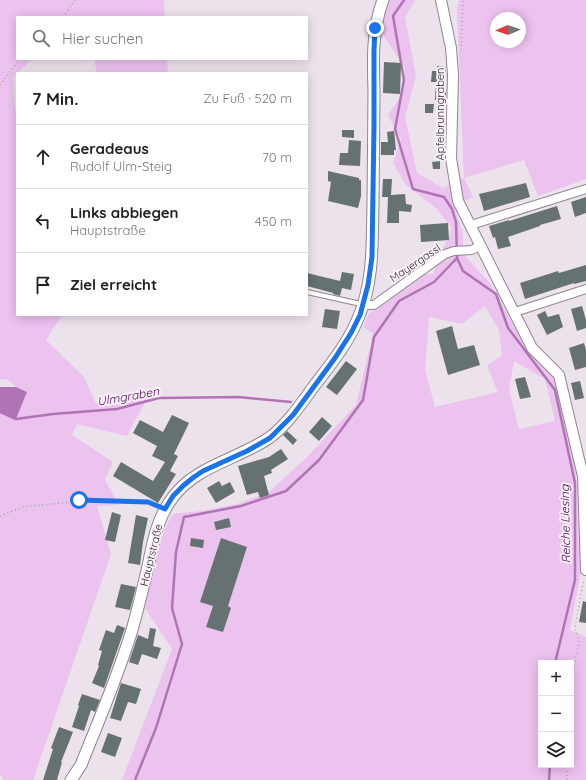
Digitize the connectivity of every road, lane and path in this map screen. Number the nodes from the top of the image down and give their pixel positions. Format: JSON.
{"nodes":[{"id":1,"x":75,"y":0,"type":"edge"},
{"id":2,"x":383,"y":0,"type":"edge"},
{"id":3,"x":441,"y":0,"type":"edge"},
{"id":4,"x":463,"y":0,"type":"edge"},
{"id":5,"x":64,"y":16,"type":"edge"},
{"id":6,"x":461,"y":51,"type":"dead end"},
{"id":7,"x":19,"y":60,"type":"edge"},
{"id":8,"x":0,"y":85,"type":"edge"},
{"id":9,"x":586,"y":189,"type":"edge"},
{"id":10,"x":471,"y":225,"type":"junction"},
{"id":11,"x":481,"y":245,"type":"junction"},
{"id":12,"x":586,"y":289,"type":"edge"},
{"id":13,"x":308,"y":292,"type":"edge"},
{"id":14,"x":363,"y":304,"type":"junction"},
{"id":15,"x":515,"y":312,"type":"junction"},
{"id":16,"x":165,"y":509,"type":"junction"},
{"id":17,"x":0,"y":516,"type":"edge"},
{"id":18,"x":586,"y":570,"type":"edge"},
{"id":19,"x":574,"y":663,"type":"edge"},
{"id":20,"x":567,"y":768,"type":"edge"},
{"id":21,"x":71,"y":780,"type":"edge"},
{"id":22,"x":567,"y":780,"type":"edge"}],
"edges":[{"from":1,"to":5,"type":"path"},
{"from":2,"to":14,"type":"main road","name":"Hauptstraße"},
{"from":3,"to":10,"type":"street","name":"Apfelbrunngraben"},
{"from":4,"to":6,"type":"path"},
{"from":7,"to":8,"type":"path"},
{"from":9,"to":10,"type":"street"},
{"from":10,"to":11,"type":"street","name":"Apfelbrunngraben"},
{"from":11,"to":14,"type":"street","name":"Mayergassl"},
{"from":11,"to":15,"type":"street","name":"Apfelbrunngraben"},
{"from":12,"to":15,"type":"street"},
{"from":13,"to":14,"type":"lane"},
{"from":14,"to":16,"type":"main road","name":"Hauptstraße"},
{"from":15,"to":18,"type":"street","name":"Apfelbrunngraben"},
{"from":16,"to":17,"type":"path"},
{"from":16,"to":21,"type":"main road","name":"Hauptstraße"},
{"from":18,"to":19,"type":"path"},
{"from":20,"to":22,"type":"path"}]}
